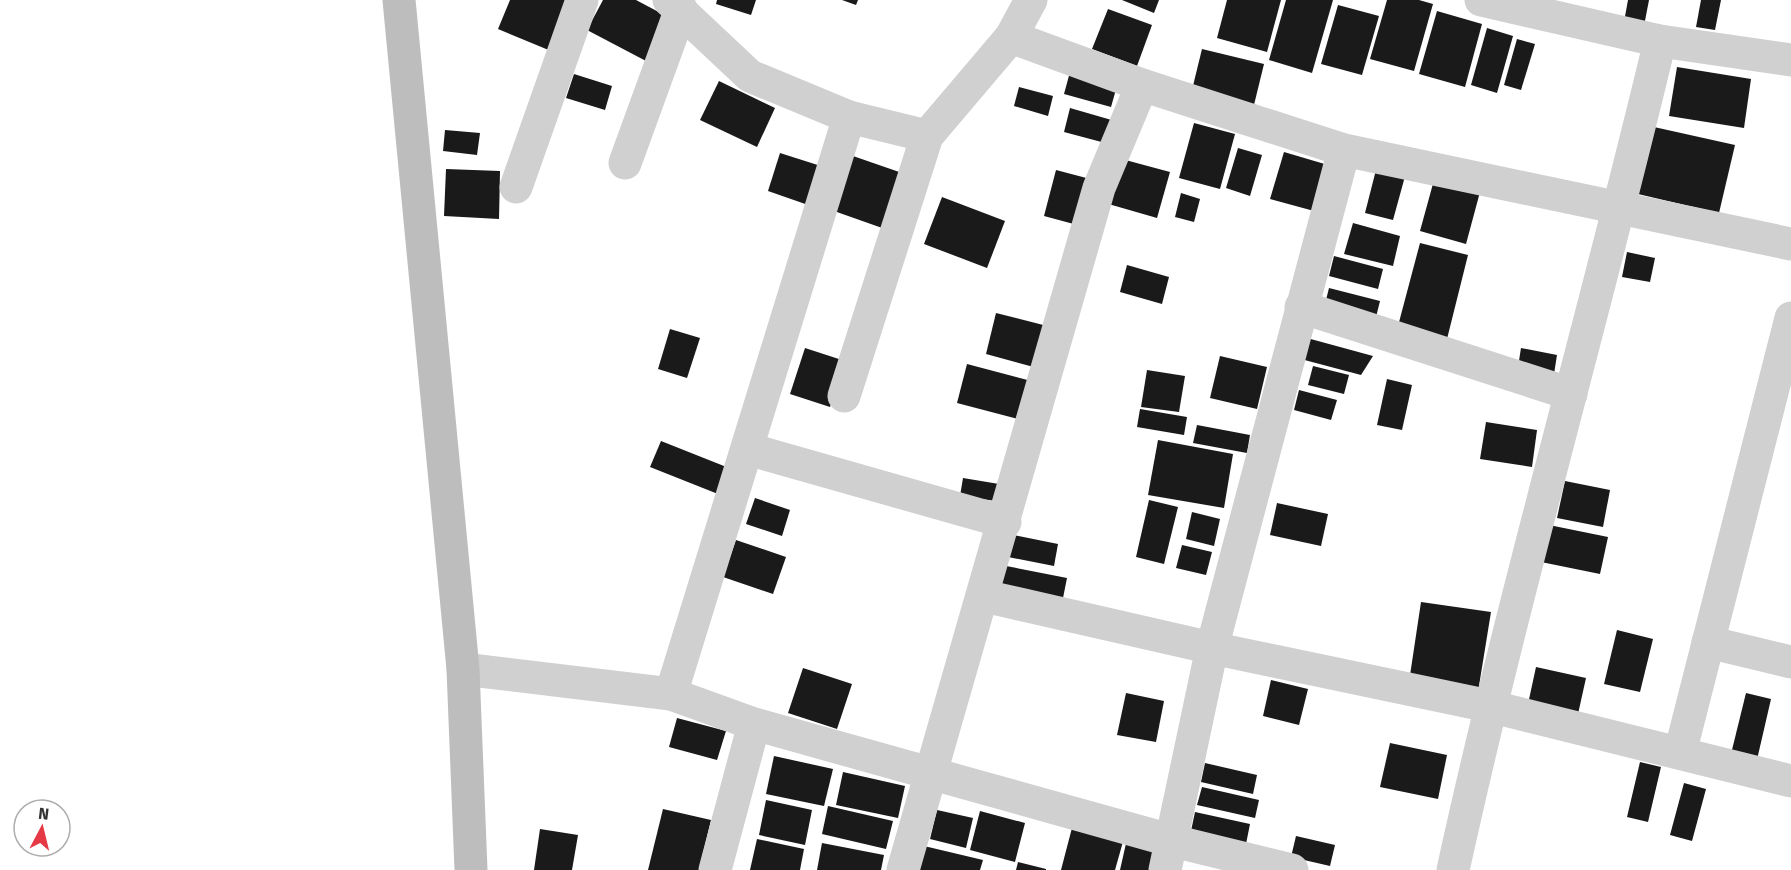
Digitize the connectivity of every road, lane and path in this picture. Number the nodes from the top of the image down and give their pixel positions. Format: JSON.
{"nodes":[{"id":1,"x":399,"y":0,"type":"edge"},
{"id":2,"x":582,"y":0,"type":"edge"},
{"id":3,"x":1031,"y":0,"type":"edge"},
{"id":4,"x":1481,"y":0,"type":"edge"},
{"id":5,"x":675,"y":5,"type":"edge"},
{"id":6,"x":1011,"y":37,"type":"junction"},
{"id":7,"x":1660,"y":41,"type":"junction"},
{"id":8,"x":1791,"y":60,"type":"edge"},
{"id":9,"x":1142,"y":86,"type":"junction"},
{"id":10,"x":849,"y":117,"type":"junction"},
{"id":11,"x":927,"y":136,"type":"junction"},
{"id":12,"x":1344,"y":150,"type":"junction"},
{"id":13,"x":625,"y":163,"type":"dead end"},
{"id":14,"x":516,"y":187,"type":"dead end"},
{"id":15,"x":1620,"y":209,"type":"junction"},
{"id":16,"x":1791,"y":244,"type":"edge"},
{"id":17,"x":1301,"y":307,"type":"junction"},
{"id":18,"x":1791,"y":318,"type":"edge"},
{"id":19,"x":1571,"y":394,"type":"junction"},
{"id":20,"x":844,"y":396,"type":"dead end"},
{"id":21,"x":748,"y":448,"type":"junction"},
{"id":22,"x":1005,"y":522,"type":"junction"},
{"id":23,"x":984,"y":596,"type":"junction"},
{"id":24,"x":1708,"y":642,"type":"junction"},
{"id":25,"x":1212,"y":648,"type":"junction"},
{"id":26,"x":1791,"y":662,"type":"edge"},
{"id":27,"x":462,"y":669,"type":"junction"},
{"id":28,"x":671,"y":694,"type":"junction"},
{"id":29,"x":1489,"y":706,"type":"junction"},
{"id":30,"x":754,"y":724,"type":"junction"},
{"id":31,"x":1680,"y":753,"type":"junction"},
{"id":32,"x":931,"y":774,"type":"junction"},
{"id":33,"x":1791,"y":782,"type":"edge"},
{"id":34,"x":1169,"y":855,"type":"edge"},
{"id":35,"x":471,"y":870,"type":"edge"},
{"id":36,"x":715,"y":870,"type":"edge"},
{"id":37,"x":903,"y":870,"type":"edge"},
{"id":38,"x":1292,"y":870,"type":"edge"},
{"id":39,"x":1453,"y":870,"type":"edge"}],
"edges":[{"from":1,"to":27,"type":"main road"},
{"from":2,"to":14,"type":"street"},
{"from":3,"to":6,"type":"street"},
{"from":4,"to":7,"type":"street"},
{"from":5,"to":10,"type":"street"},
{"from":5,"to":13,"type":"street"},
{"from":6,"to":9,"type":"street"},
{"from":6,"to":11,"type":"street"},
{"from":7,"to":8,"type":"street"},
{"from":7,"to":15,"type":"street"},
{"from":9,"to":12,"type":"street"},
{"from":9,"to":22,"type":"street"},
{"from":10,"to":11,"type":"street"},
{"from":10,"to":21,"type":"street"},
{"from":11,"to":20,"type":"street"},
{"from":12,"to":15,"type":"street"},
{"from":12,"to":17,"type":"street"},
{"from":15,"to":16,"type":"street"},
{"from":15,"to":19,"type":"street"},
{"from":17,"to":19,"type":"street"},
{"from":17,"to":25,"type":"street"},
{"from":18,"to":24,"type":"street"},
{"from":19,"to":29,"type":"street"},
{"from":21,"to":22,"type":"street"},
{"from":21,"to":28,"type":"street"},
{"from":22,"to":23,"type":"street"},
{"from":23,"to":25,"type":"street"},
{"from":23,"to":32,"type":"street"},
{"from":24,"to":26,"type":"street"},
{"from":24,"to":31,"type":"street"},
{"from":25,"to":29,"type":"street"},
{"from":25,"to":34,"type":"street"},
{"from":27,"to":28,"type":"street"},
{"from":27,"to":35,"type":"main road"},
{"from":28,"to":30,"type":"street"},
{"from":29,"to":31,"type":"street"},
{"from":29,"to":39,"type":"street"},
{"from":30,"to":32,"type":"street"},
{"from":30,"to":36,"type":"street"},
{"from":31,"to":33,"type":"street"},
{"from":32,"to":34,"type":"street"},
{"from":32,"to":37,"type":"street"},
{"from":34,"to":38,"type":"street"}]}
